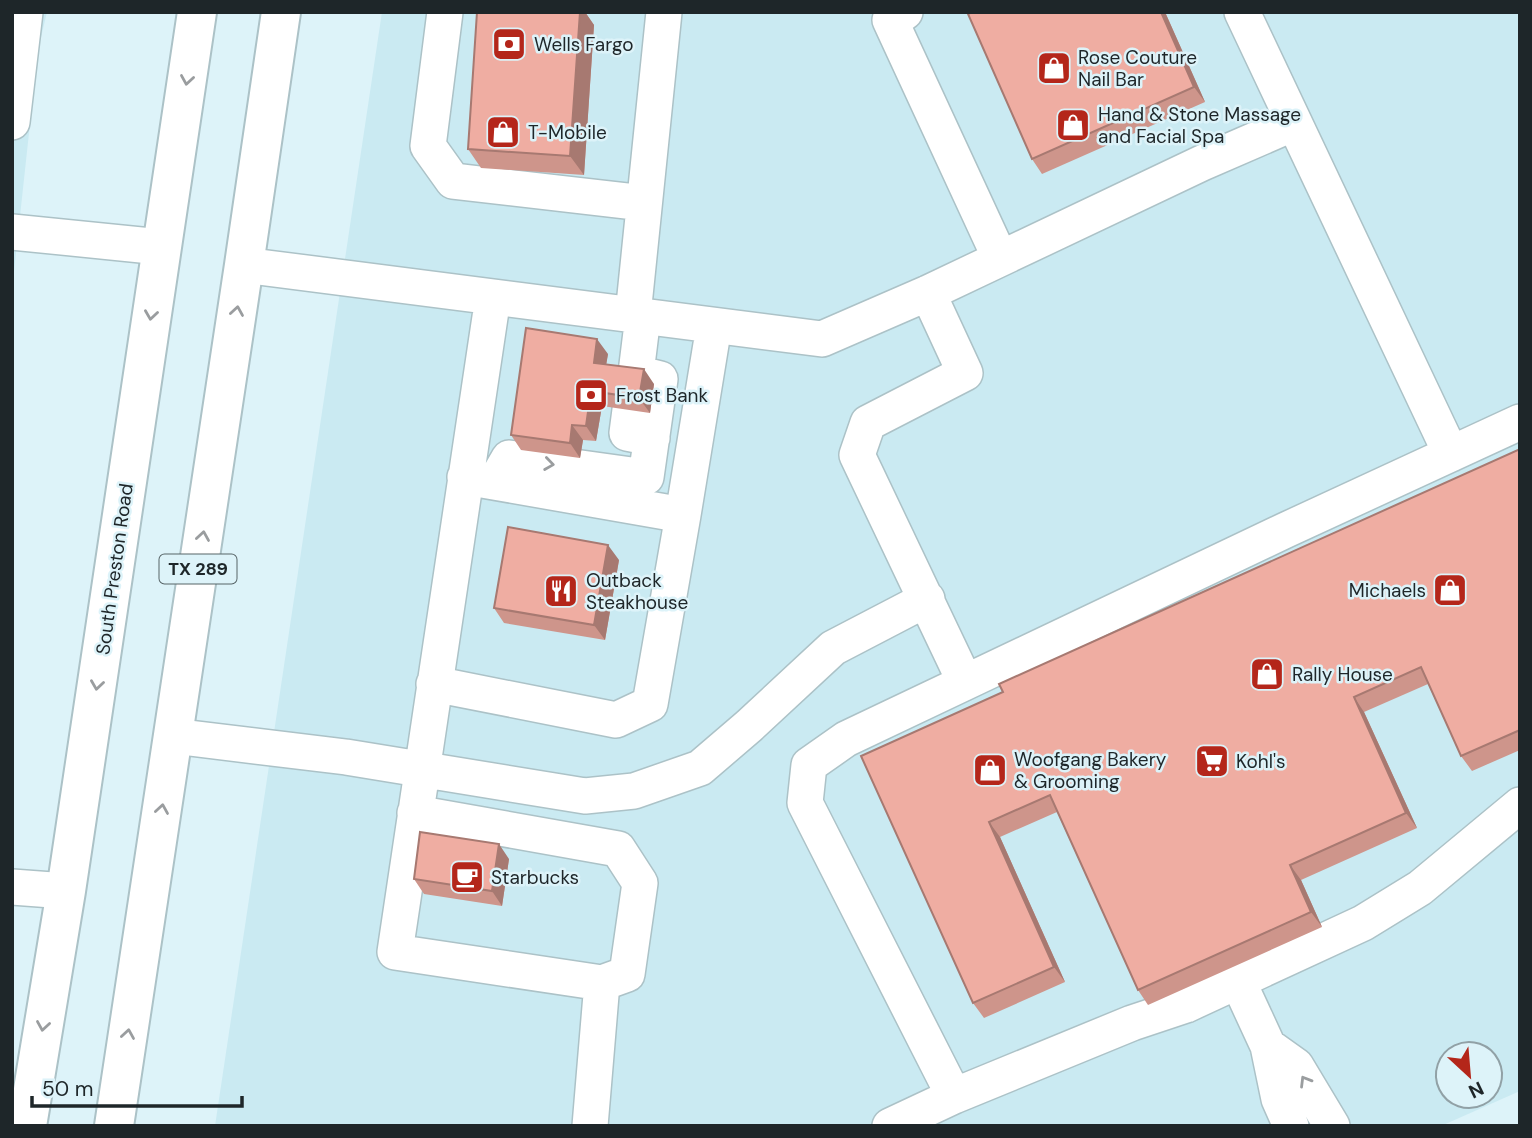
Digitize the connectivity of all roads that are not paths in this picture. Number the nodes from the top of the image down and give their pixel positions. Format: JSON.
{"nodes":[{"id":1,"x":25,"y":12,"type":"edge"},
{"id":2,"x":197,"y":12,"type":"edge"},
{"id":3,"x":281,"y":12,"type":"edge"},
{"id":4,"x":445,"y":12,"type":"edge"},
{"id":5,"x":664,"y":12,"type":"edge"},
{"id":6,"x":905,"y":12,"type":"edge"},
{"id":7,"x":1242,"y":12,"type":"edge"},
{"id":8,"x":12,"y":122,"type":"edge"},
{"id":9,"x":1294,"y":123,"type":"junction"},
{"id":10,"x":645,"y":203,"type":"junction"},
{"id":11,"x":12,"y":232,"type":"edge"},
{"id":12,"x":161,"y":247,"type":"junction"},
{"id":13,"x":1000,"y":258,"type":"junction"},
{"id":14,"x":244,"y":265,"type":"junction"},
{"id":15,"x":928,"y":293,"type":"junction"},
{"id":16,"x":493,"y":297,"type":"junction"},
{"id":17,"x":638,"y":316,"type":"junction"},
{"id":18,"x":714,"y":326,"type":"junction"},
{"id":19,"x":1520,"y":422,"type":"edge"},
{"id":20,"x":1451,"y":454,"type":"junction"},
{"id":21,"x":480,"y":480,"type":"junction"},
{"id":22,"x":683,"y":515,"type":"junction"},
{"id":23,"x":926,"y":600,"type":"junction"},
{"id":24,"x":965,"y":682,"type":"junction"},
{"id":25,"x":434,"y":684,"type":"junction"},
{"id":26,"x":173,"y":736,"type":"junction"},
{"id":27,"x":421,"y":769,"type":"junction"},
{"id":28,"x":1520,"y":806,"type":"edge"},
{"id":29,"x":415,"y":813,"type":"junction"},
{"id":30,"x":12,"y":887,"type":"edge"},
{"id":31,"x":66,"y":891,"type":"junction"},
{"id":32,"x":1238,"y":981,"type":"junction"},
{"id":33,"x":602,"y":982,"type":"junction"},
{"id":34,"x":1268,"y":1046,"type":"junction"},
{"id":35,"x":954,"y":1096,"type":"junction"},
{"id":36,"x":27,"y":1126,"type":"edge"},
{"id":37,"x":114,"y":1126,"type":"edge"},
{"id":38,"x":590,"y":1126,"type":"edge"},
{"id":39,"x":890,"y":1126,"type":"edge"},
{"id":40,"x":1291,"y":1126,"type":"edge"},
{"id":41,"x":1332,"y":1126,"type":"edge"}],
"edges":[{"from":1,"to":8,"type":"lane"},
{"from":2,"to":12,"type":"main road","name":"South Preston Road","one_way":true},
{"from":3,"to":14,"type":"main road","number":"TX 289"},
{"from":4,"to":10,"type":"lane"},
{"from":5,"to":10,"type":"lane"},
{"from":6,"to":13,"type":"lane"},
{"from":7,"to":9,"type":"lane"},
{"from":9,"to":13,"type":"lane"},
{"from":9,"to":20,"type":"lane"},
{"from":10,"to":17,"type":"lane"},
{"from":11,"to":12,"type":"lane"},
{"from":12,"to":31,"type":"main road","name":"South Preston Road","one_way":true},
{"from":13,"to":15,"type":"lane"},
{"from":14,"to":16,"type":"lane"},
{"from":26,"to":14,"type":"main road","number":"TX 289","one_way":true},
{"from":15,"to":18,"type":"lane"},
{"from":15,"to":23,"type":"lane"},
{"from":16,"to":17,"type":"lane"},
{"from":16,"to":21,"type":"lane"},
{"from":17,"to":18,"type":"lane"},
{"from":21,"to":17,"type":"lane","one_way":true},
{"from":18,"to":22,"type":"lane"},
{"from":19,"to":20,"type":"lane"},
{"from":20,"to":24,"type":"lane"},
{"from":21,"to":22,"type":"lane"},
{"from":21,"to":25,"type":"lane"},
{"from":22,"to":25,"type":"lane"},
{"from":23,"to":24,"type":"lane"},
{"from":23,"to":27,"type":"lane"},
{"from":24,"to":35,"type":"lane"},
{"from":25,"to":27,"type":"lane"},
{"from":26,"to":27,"type":"lane"},
{"from":37,"to":26,"type":"main road","number":"TX 289","one_way":true},
{"from":27,"to":29,"type":"lane"},
{"from":28,"to":32,"type":"lane"},
{"from":29,"to":33,"type":"lane"},
{"from":29,"to":33,"type":"lane"},
{"from":30,"to":31,"type":"lane"},
{"from":31,"to":36,"type":"main road","name":"South Preston Road","one_way":true},
{"from":32,"to":34,"type":"lane"},
{"from":32,"to":35,"type":"lane"},
{"from":33,"to":38,"type":"lane"},
{"from":34,"to":40,"type":"lane"},
{"from":41,"to":34,"type":"lane","one_way":true},
{"from":35,"to":39,"type":"lane"}]}
